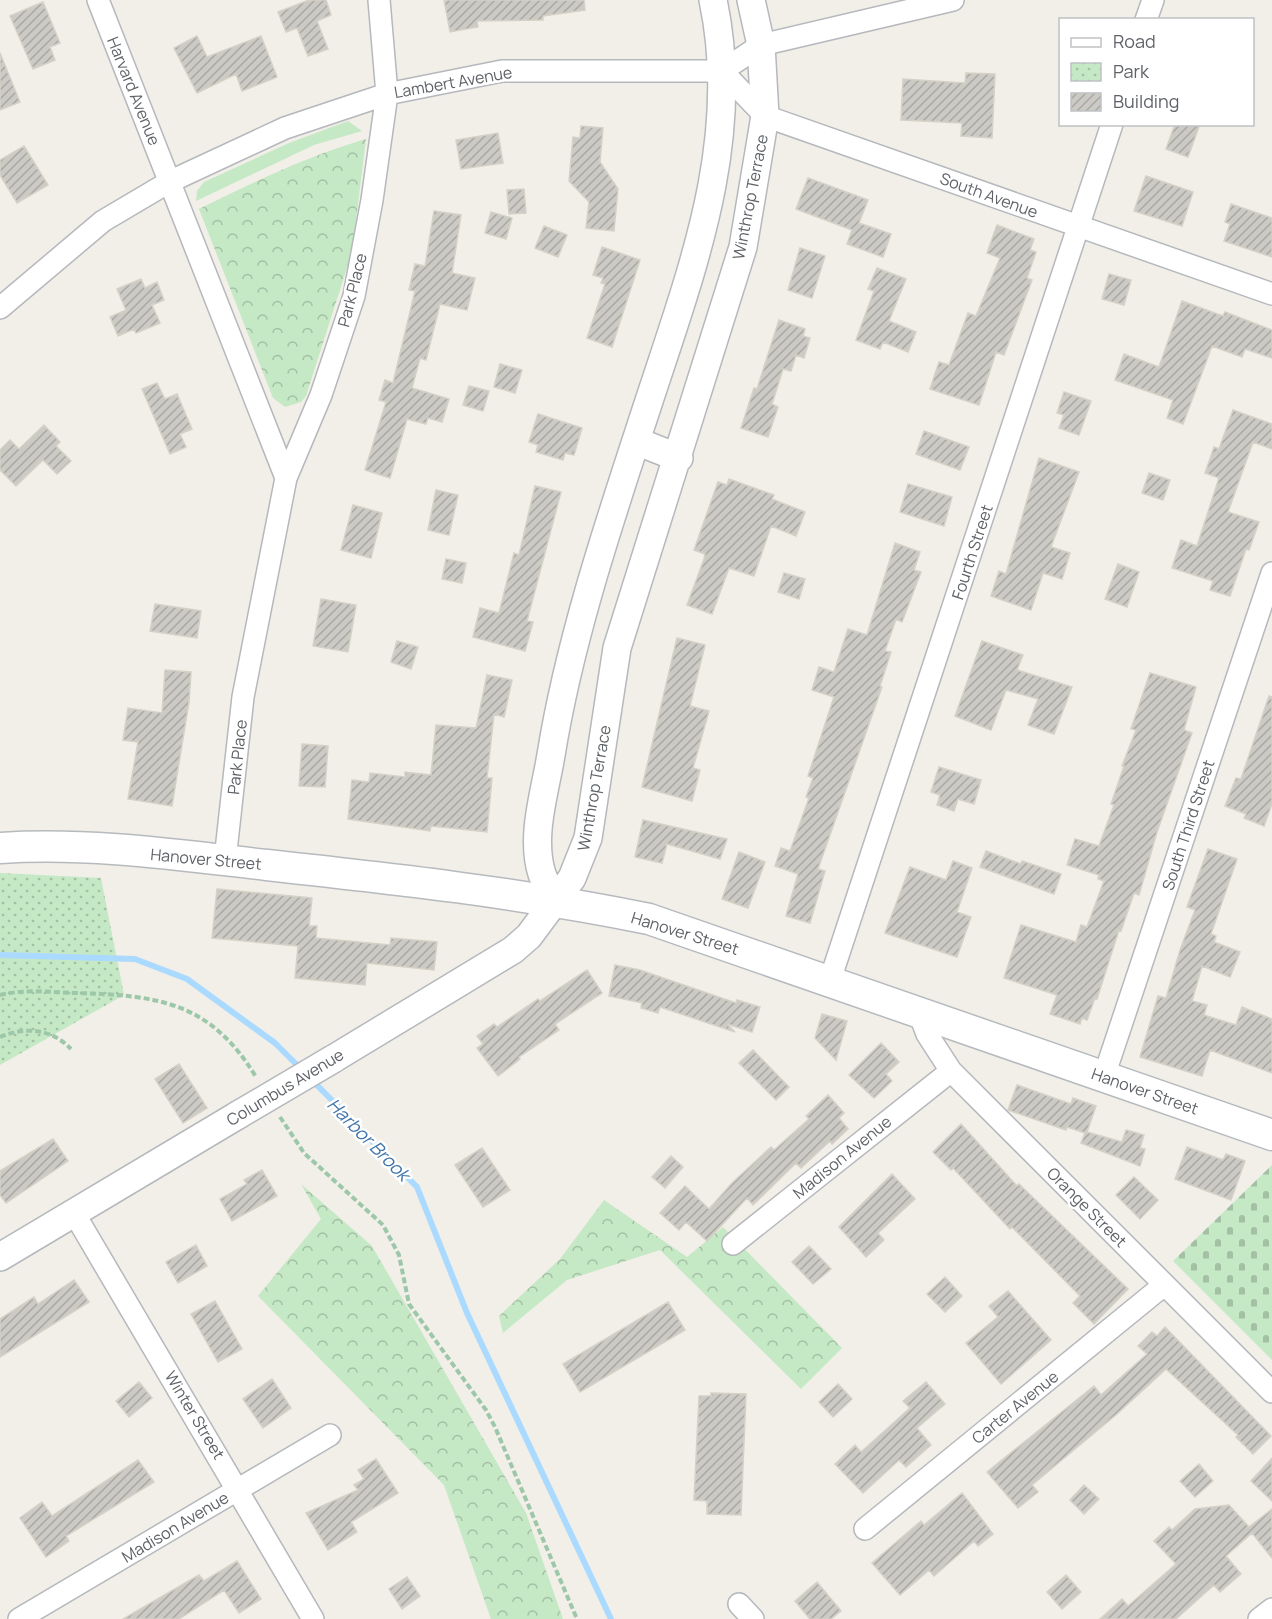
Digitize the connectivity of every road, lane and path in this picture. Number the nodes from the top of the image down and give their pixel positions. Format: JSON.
{"nodes":[{"id":1,"x":98,"y":0,"type":"edge"},
{"id":2,"x":379,"y":0,"type":"edge"},
{"id":3,"x":713,"y":0,"type":"edge"},
{"id":4,"x":751,"y":0,"type":"edge"},
{"id":5,"x":953,"y":0,"type":"edge"},
{"id":6,"x":1153,"y":0,"type":"edge"},
{"id":7,"x":1147,"y":18,"type":"edge"},
{"id":8,"x":761,"y":45,"type":"junction"},
{"id":9,"x":722,"y":71,"type":"junction"},
{"id":10,"x":387,"y":94,"type":"junction"},
{"id":11,"x":765,"y":116,"type":"junction"},
{"id":12,"x":1112,"y":126,"type":"edge"},
{"id":13,"x":170,"y":182,"type":"junction"},
{"id":14,"x":1079,"y":228,"type":"junction"},
{"id":15,"x":1272,"y":294,"type":"edge"},
{"id":16,"x":0,"y":308,"type":"edge"},
{"id":17,"x":636,"y":441,"type":"junction"},
{"id":18,"x":679,"y":458,"type":"junction"},
{"id":19,"x":286,"y":478,"type":"junction"},
{"id":20,"x":1272,"y":573,"type":"edge"},
{"id":21,"x":575,"y":640,"type":"junction"},
{"id":22,"x":615,"y":653,"type":"junction"},
{"id":23,"x":0,"y":848,"type":"edge"},
{"id":24,"x":225,"y":860,"type":"junction"},
{"id":25,"x":555,"y":900,"type":"junction"},
{"id":26,"x":830,"y":980,"type":"junction"},
{"id":27,"x":0,"y":995,"type":"edge"},
{"id":28,"x":918,"y":1010,"type":"junction"},
{"id":29,"x":0,"y":1036,"type":"edge"},
{"id":30,"x":71,"y":1049,"type":"dead end"},
{"id":31,"x":951,"y":1071,"type":"junction"},
{"id":32,"x":1104,"y":1076,"type":"junction"},
{"id":33,"x":262,"y":1087,"type":"dead end"},
{"id":34,"x":279,"y":1115,"type":"dead end"},
{"id":35,"x":1272,"y":1135,"type":"edge"},
{"id":36,"x":74,"y":1213,"type":"junction"},
{"id":37,"x":733,"y":1244,"type":"dead end"},
{"id":38,"x":0,"y":1257,"type":"edge"},
{"id":39,"x":1164,"y":1285,"type":"junction"},
{"id":40,"x":1272,"y":1392,"type":"edge"},
{"id":41,"x":330,"y":1435,"type":"dead end"},
{"id":42,"x":238,"y":1489,"type":"junction"},
{"id":43,"x":865,"y":1529,"type":"dead end"},
{"id":44,"x":1272,"y":1609,"type":"edge"},
{"id":45,"x":20,"y":1619,"type":"edge"},
{"id":46,"x":314,"y":1619,"type":"edge"},
{"id":47,"x":577,"y":1619,"type":"edge"},
{"id":48,"x":1259,"y":1619,"type":"edge"}],
"edges":[{"from":1,"to":13,"type":"street","name":"Harvard Avenue"},
{"from":2,"to":10,"type":"street","name":"Park Place"},
{"from":3,"to":9,"type":"street"},
{"from":4,"to":8,"type":"street","name":"Winthrop Terrace"},
{"from":5,"to":8,"type":"street"},
{"from":6,"to":7,"type":"street"},
{"from":8,"to":9,"type":"street"},
{"from":8,"to":11,"type":"street","name":"Winthrop Terrace"},
{"from":9,"to":10,"type":"street","name":"Lambert Avenue"},
{"from":9,"to":11,"type":"street","name":"South Avenue"},
{"from":9,"to":17,"type":"street"},
{"from":10,"to":13,"type":"street","name":"Lambert Avenue"},
{"from":10,"to":19,"type":"street","name":"Park Place"},
{"from":11,"to":14,"type":"street","name":"South Avenue"},
{"from":11,"to":18,"type":"street","name":"Winthrop Terrace"},
{"from":12,"to":14,"type":"street","name":"Fourth Street"},
{"from":13,"to":16,"type":"street","name":"Lambert Avenue"},
{"from":13,"to":19,"type":"street"},
{"from":14,"to":15,"type":"street","name":"South Avenue"},
{"from":14,"to":26,"type":"street","name":"Fourth Street"},
{"from":17,"to":18,"type":"street"},
{"from":17,"to":21,"type":"street"},
{"from":18,"to":22,"type":"street","name":"Winthrop Terrace"},
{"from":19,"to":24,"type":"street","name":"Park Place"},
{"from":20,"to":32,"type":"street","name":"South Third Street"},
{"from":21,"to":22,"type":"street"},
{"from":21,"to":25,"type":"street"},
{"from":22,"to":25,"type":"street","name":"Winthrop Terrace"},
{"from":23,"to":24,"type":"main road","name":"Hanover Street"},
{"from":24,"to":25,"type":"main road","name":"Hanover Street"},
{"from":25,"to":26,"type":"main road","name":"Hanover Street"},
{"from":25,"to":36,"type":"street","name":"Columbus Avenue","bridge":true},
{"from":26,"to":28,"type":"main road","name":"Hanover Street"},
{"from":27,"to":33,"type":"path"},
{"from":28,"to":31,"type":"street","name":"Orange Street"},
{"from":28,"to":32,"type":"main road","name":"Hanover Street"},
{"from":29,"to":30,"type":"path"},
{"from":31,"to":37,"type":"street","name":"Madison Avenue"},
{"from":31,"to":39,"type":"street","name":"Orange Street"},
{"from":32,"to":35,"type":"main road","name":"Hanover Street"},
{"from":34,"to":47,"type":"path"},
{"from":36,"to":38,"type":"street","name":"Columbus Avenue"},
{"from":36,"to":42,"type":"street","name":"Winter Street"},
{"from":39,"to":40,"type":"street","name":"Orange Street"},
{"from":39,"to":43,"type":"street","name":"Carter Avenue"},
{"from":41,"to":42,"type":"street","name":"Madison Avenue"},
{"from":42,"to":45,"type":"street","name":"Madison Avenue"},
{"from":42,"to":46,"type":"street","name":"Winter Street"},
{"from":44,"to":48,"type":"street"}]}
